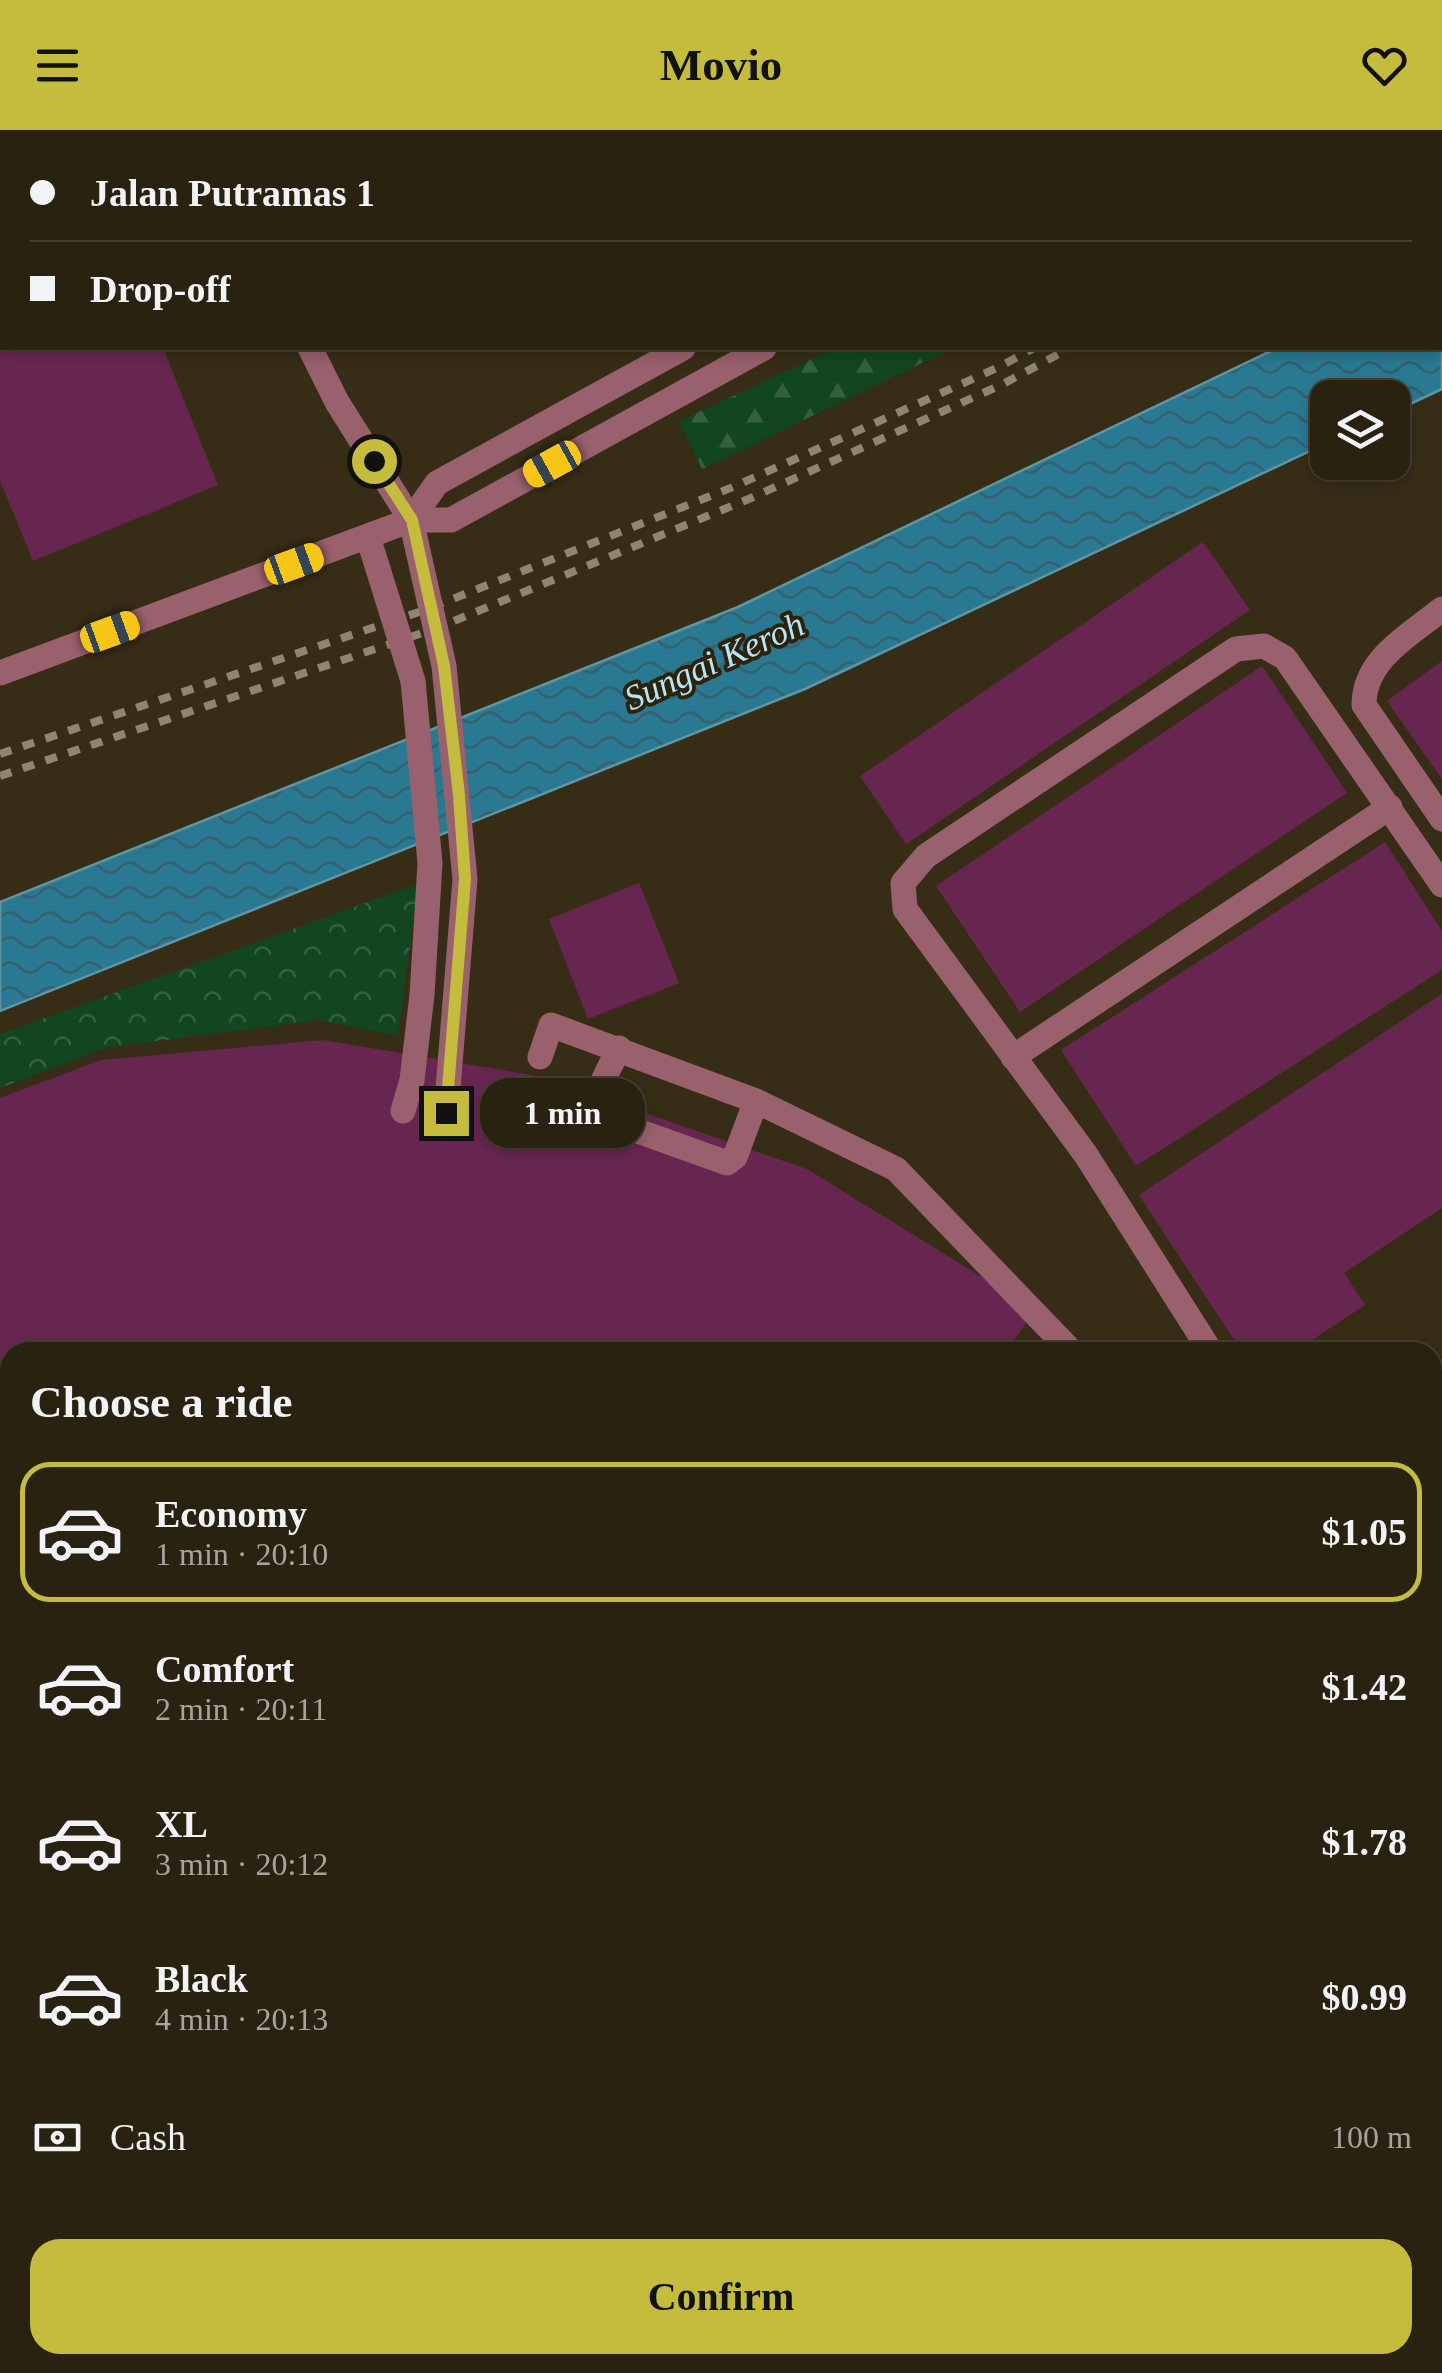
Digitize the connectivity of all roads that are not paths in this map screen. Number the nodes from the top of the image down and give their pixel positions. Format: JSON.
{"nodes":[{"id":1,"x":311,"y":350,"type":"edge"},
{"id":2,"x":680,"y":350,"type":"edge"},
{"id":3,"x":760,"y":350,"type":"edge"},
{"id":4,"x":412,"y":520,"type":"junction"},
{"id":5,"x":368,"y":537,"type":"junction"},
{"id":6,"x":1442,"y":609,"type":"edge"},
{"id":7,"x":0,"y":672,"type":"edge"},
{"id":8,"x":1390,"y":807,"type":"junction"},
{"id":9,"x":1442,"y":819,"type":"edge"},
{"id":10,"x":1442,"y":886,"type":"edge"},
{"id":11,"x":422,"y":995,"type":"junction"},
{"id":12,"x":454,"y":1003,"type":"junction"},
{"id":13,"x":619,"y":1048,"type":"junction"},
{"id":14,"x":540,"y":1057,"type":"dead end"},
{"id":15,"x":1013,"y":1057,"type":"junction"},
{"id":16,"x":756,"y":1101,"type":"junction"},
{"id":17,"x":403,"y":1111,"type":"dead end"},
{"id":18,"x":446,"y":1113,"type":"dead end"},
{"id":19,"x":1059,"y":1342,"type":"edge"},
{"id":20,"x":1205,"y":1342,"type":"edge"}],
"edges":[{"from":1,"to":4,"type":"street"},
{"from":2,"to":4,"type":"street"},
{"from":3,"to":4,"type":"street"},
{"from":4,"to":5,"type":"street"},
{"from":4,"to":12,"type":"street","bridge":true},
{"from":5,"to":7,"type":"street"},
{"from":5,"to":11,"type":"street","bridge":true},
{"from":6,"to":9,"type":"street"},
{"from":8,"to":10,"type":"street"},
{"from":8,"to":15,"type":"street"},
{"from":8,"to":15,"type":"street"},
{"from":11,"to":12,"type":"street"},
{"from":11,"to":17,"type":"street","bridge":true},
{"from":12,"to":18,"type":"street","bridge":true},
{"from":13,"to":14,"type":"street"},
{"from":13,"to":16,"type":"street"},
{"from":13,"to":16,"type":"street"},
{"from":15,"to":20,"type":"street"},
{"from":16,"to":19,"type":"street"}]}
